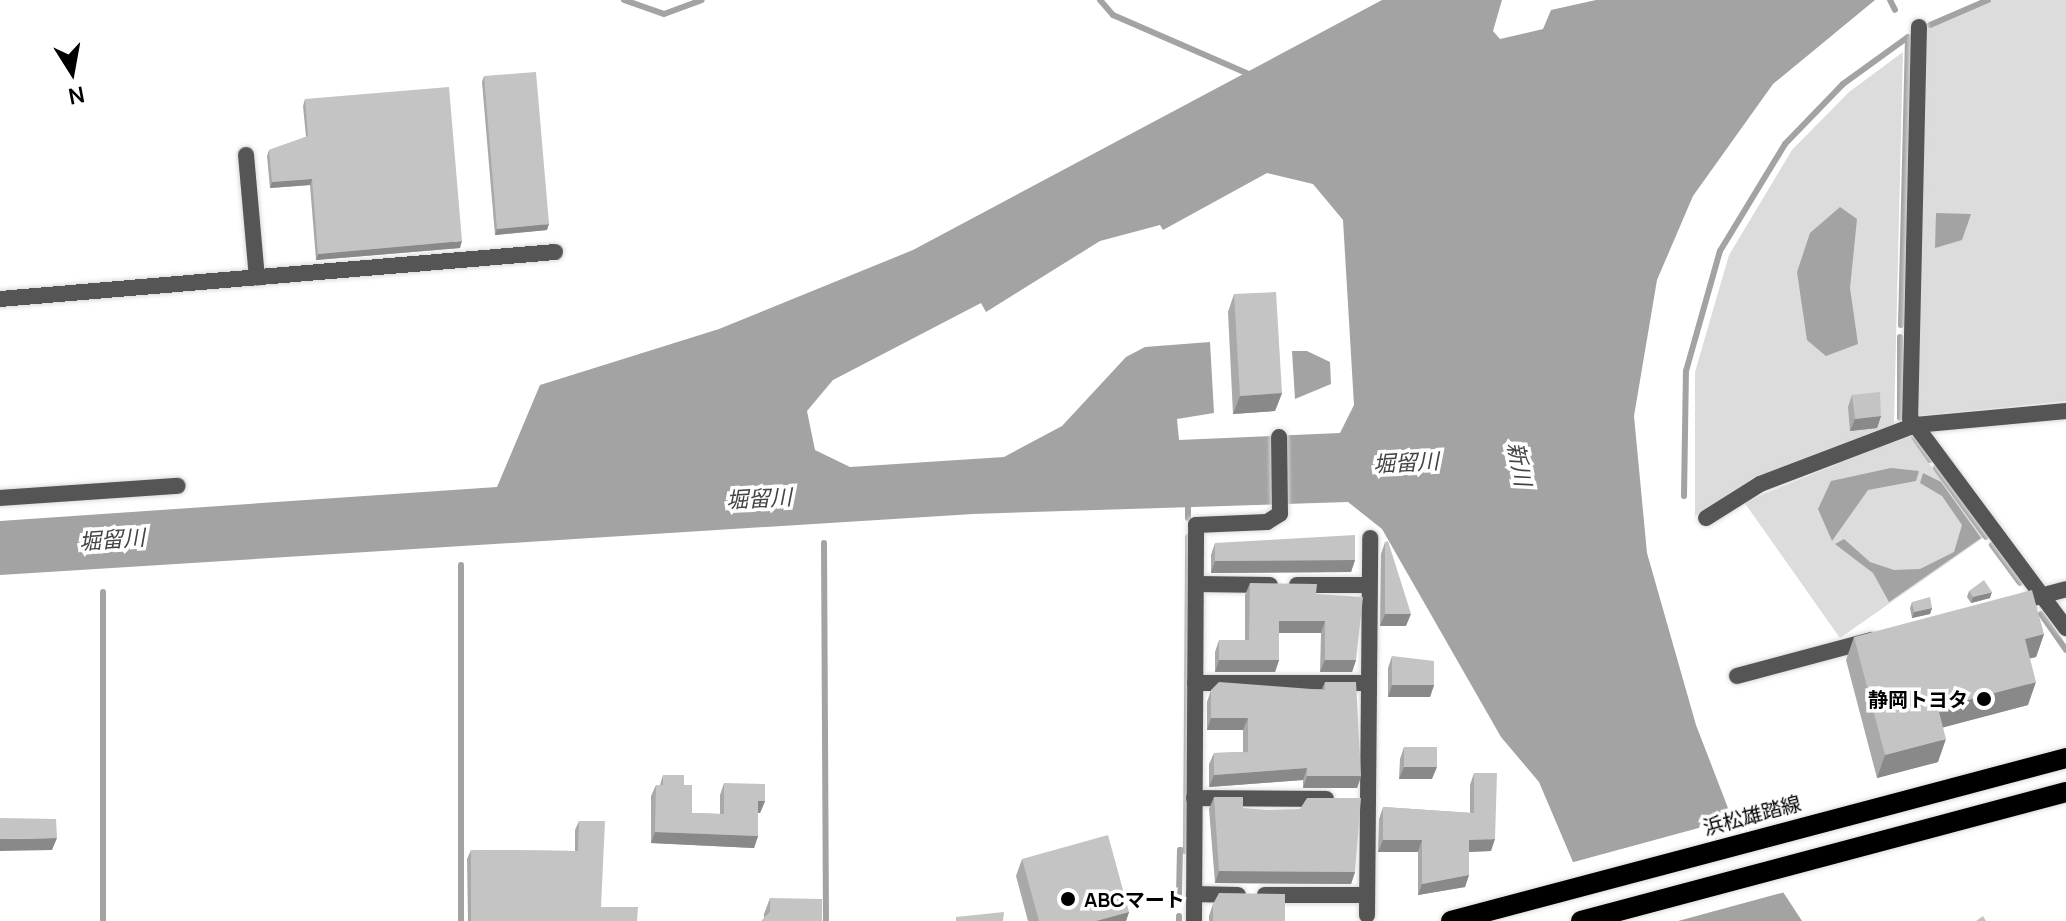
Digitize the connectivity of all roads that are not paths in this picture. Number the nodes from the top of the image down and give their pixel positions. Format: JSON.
{"nodes":[{"id":1,"x":1919,"y":27,"type":"dead end"},
{"id":2,"x":246,"y":155,"type":"dead end"},
{"id":3,"x":555,"y":252,"type":"dead end"},
{"id":4,"x":257,"y":278,"type":"junction"},
{"id":5,"x":0,"y":299,"type":"edge"},
{"id":6,"x":2066,"y":411,"type":"edge"},
{"id":7,"x":1915,"y":425,"type":"junction"},
{"id":8,"x":1279,"y":437,"type":"dead end"},
{"id":9,"x":178,"y":486,"type":"dead end"},
{"id":10,"x":0,"y":498,"type":"edge"},
{"id":11,"x":1706,"y":518,"type":"dead end"},
{"id":12,"x":1370,"y":538,"type":"dead end"},
{"id":13,"x":1196,"y":584,"type":"junction"},
{"id":14,"x":1369,"y":585,"type":"junction"},
{"id":15,"x":2066,"y":589,"type":"edge"},
{"id":16,"x":2043,"y":595,"type":"junction"},
{"id":17,"x":2012,"y":603,"type":"edge"},
{"id":18,"x":2066,"y":628,"type":"edge"},
{"id":19,"x":1890,"y":635,"type":"edge"},
{"id":20,"x":1737,"y":676,"type":"dead end"},
{"id":21,"x":1195,"y":683,"type":"junction"},
{"id":22,"x":1368,"y":683,"type":"junction"},
{"id":23,"x":2066,"y":758,"type":"edge"},
{"id":24,"x":2066,"y":792,"type":"edge"},
{"id":25,"x":1194,"y":798,"type":"junction"},
{"id":26,"x":1368,"y":799,"type":"junction"},
{"id":27,"x":1194,"y":894,"type":"junction"},
{"id":28,"x":1367,"y":895,"type":"junction"},
{"id":29,"x":1367,"y":915,"type":"dead end"},
{"id":30,"x":1194,"y":921,"type":"edge"},
{"id":31,"x":1451,"y":921,"type":"edge"},
{"id":32,"x":1581,"y":921,"type":"edge"}],
"edges":[{"from":1,"to":7,"type":"street"},
{"from":2,"to":4,"type":"street"},
{"from":3,"to":4,"type":"street"},
{"from":4,"to":5,"type":"street"},
{"from":6,"to":7,"type":"street"},
{"from":7,"to":11,"type":"street"},
{"from":7,"to":16,"type":"street"},
{"from":8,"to":13,"type":"street"},
{"from":9,"to":10,"type":"street"},
{"from":12,"to":14,"type":"street"},
{"from":13,"to":14,"type":"street"},
{"from":13,"to":21,"type":"street"},
{"from":14,"to":22,"type":"street"},
{"from":15,"to":16,"type":"street"},
{"from":16,"to":17,"type":"street"},
{"from":16,"to":18,"type":"street"},
{"from":19,"to":20,"type":"street"},
{"from":21,"to":22,"type":"street"},
{"from":21,"to":25,"type":"street"},
{"from":22,"to":26,"type":"street"},
{"from":23,"to":31,"type":"main road","name":"浜松雄踏線"},
{"from":24,"to":32,"type":"main road"},
{"from":25,"to":26,"type":"street"},
{"from":25,"to":27,"type":"street"},
{"from":26,"to":28,"type":"street"},
{"from":27,"to":28,"type":"street"},
{"from":27,"to":30,"type":"street"},
{"from":28,"to":29,"type":"street"}]}
